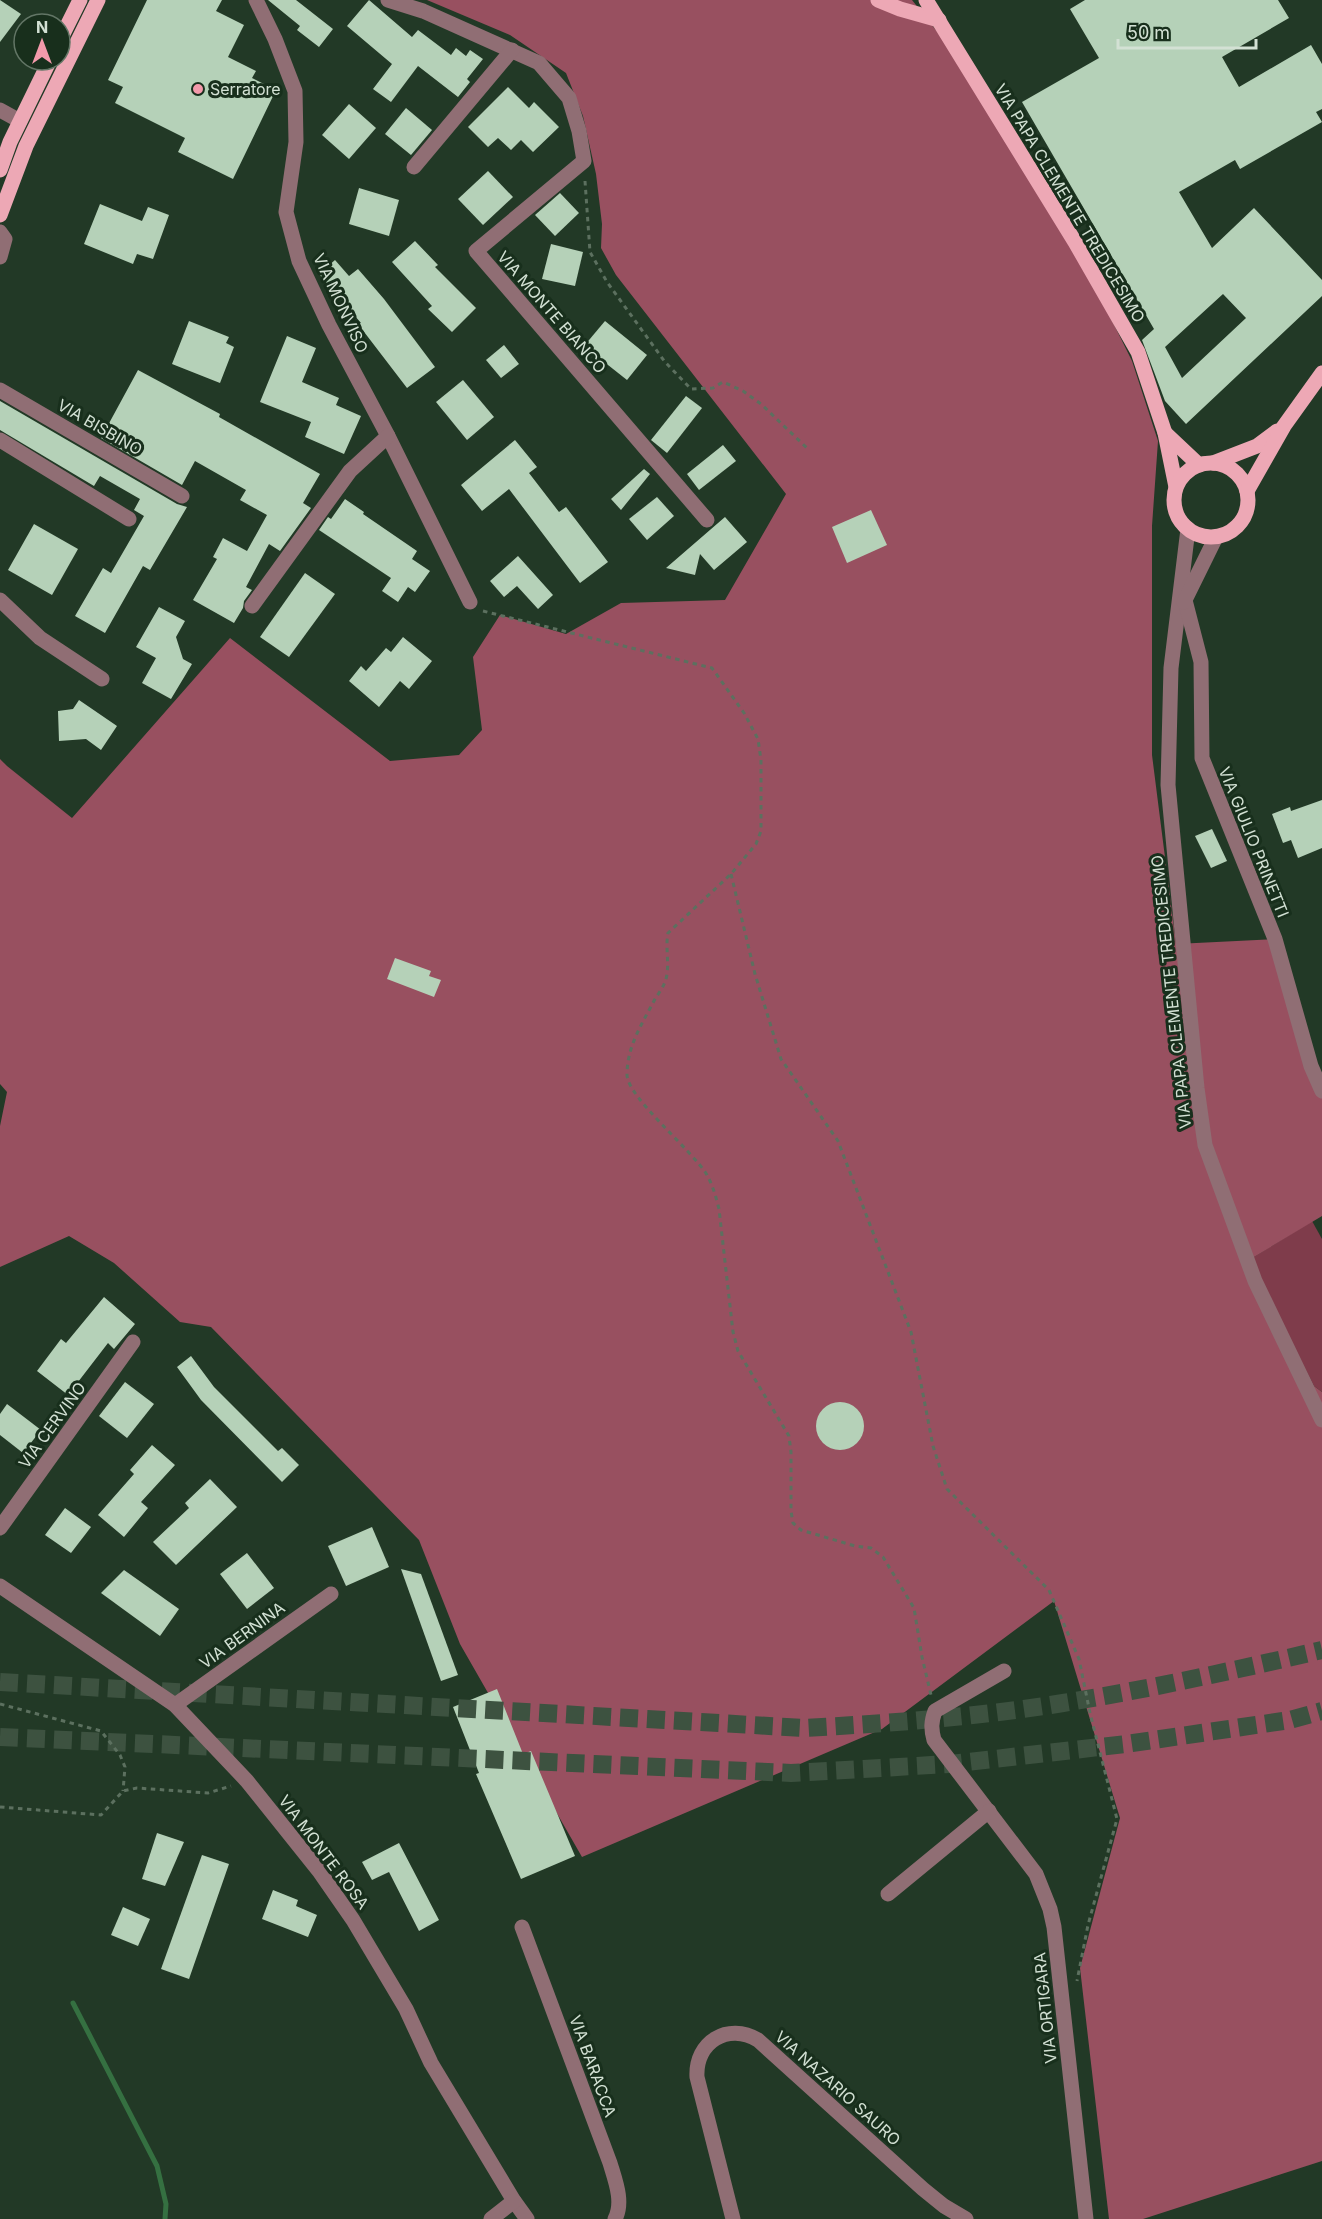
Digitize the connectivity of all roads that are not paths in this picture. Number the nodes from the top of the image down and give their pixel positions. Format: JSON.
{"nodes":[{"id":1,"x":80,"y":0,"type":"edge"},
{"id":2,"x":98,"y":0,"type":"edge"},
{"id":3,"x":256,"y":0,"type":"edge"},
{"id":4,"x":388,"y":0,"type":"edge"},
{"id":5,"x":878,"y":0,"type":"edge"},
{"id":6,"x":926,"y":0,"type":"edge"},
{"id":7,"x":72,"y":16,"type":"edge"},
{"id":8,"x":939,"y":20,"type":"junction"},
{"id":9,"x":512,"y":50,"type":"junction"},
{"id":10,"x":44,"y":72,"type":"edge"},
{"id":11,"x":0,"y":110,"type":"edge"},
{"id":12,"x":20,"y":121,"type":"junction"},
{"id":13,"x":414,"y":167,"type":"dead end"},
{"id":14,"x":0,"y":170,"type":"edge"},
{"id":15,"x":6,"y":198,"type":"junction"},
{"id":16,"x":0,"y":215,"type":"edge"},
{"id":17,"x":0,"y":232,"type":"edge"},
{"id":18,"x":0,"y":257,"type":"edge"},
{"id":19,"x":1322,"y":373,"type":"edge"},
{"id":20,"x":0,"y":390,"type":"edge"},
{"id":21,"x":1284,"y":426,"type":"junction"},
{"id":22,"x":1165,"y":434,"type":"junction"},
{"id":23,"x":388,"y":436,"type":"junction"},
{"id":24,"x":0,"y":440,"type":"edge"},
{"id":25,"x":1206,"y":464,"type":"junction"},
{"id":26,"x":1176,"y":487,"type":"junction"},
{"id":27,"x":1247,"y":491,"type":"junction"},
{"id":28,"x":182,"y":496,"type":"dead end"},
{"id":29,"x":129,"y":519,"type":"dead end"},
{"id":30,"x":707,"y":520,"type":"dead end"},
{"id":31,"x":1188,"y":529,"type":"junction"},
{"id":32,"x":1216,"y":537,"type":"junction"},
{"id":33,"x":0,"y":600,"type":"edge"},
{"id":34,"x":470,"y":602,"type":"road end"},
{"id":35,"x":1182,"y":605,"type":"junction"},
{"id":36,"x":252,"y":606,"type":"dead end"},
{"id":37,"x":102,"y":679,"type":"dead end"},
{"id":38,"x":1322,"y":1091,"type":"edge"},
{"id":39,"x":133,"y":1342,"type":"dead end"},
{"id":40,"x":1322,"y":1420,"type":"edge"},
{"id":41,"x":0,"y":1528,"type":"edge"},
{"id":42,"x":0,"y":1586,"type":"edge"},
{"id":43,"x":331,"y":1594,"type":"dead end"},
{"id":44,"x":1004,"y":1671,"type":"dead end"},
{"id":45,"x":175,"y":1705,"type":"junction"},
{"id":46,"x":989,"y":1811,"type":"junction"},
{"id":47,"x":888,"y":1894,"type":"dead end"},
{"id":48,"x":522,"y":1927,"type":"dead end"},
{"id":49,"x":514,"y":2201,"type":"junction"},
{"id":50,"x":491,"y":2219,"type":"edge"},
{"id":51,"x":527,"y":2219,"type":"edge"},
{"id":52,"x":615,"y":2219,"type":"edge"},
{"id":53,"x":733,"y":2219,"type":"edge"},
{"id":54,"x":966,"y":2219,"type":"edge"},
{"id":55,"x":1086,"y":2219,"type":"edge"}],
"edges":[{"from":1,"to":7,"type":"main road"},
{"from":2,"to":15,"type":"main road"},
{"from":3,"to":23,"type":"street","name":"VIA MONVISO"},
{"from":4,"to":9,"type":"street"},
{"from":5,"to":8,"type":"main road"},
{"from":6,"to":8,"type":"main road","name":"VIA PAPA CLEMENTE TREDICESIMO"},
{"from":8,"to":22,"type":"main road","name":"VIA PAPA CLEMENTE TREDICESIMO"},
{"from":9,"to":13,"type":"street"},
{"from":9,"to":30,"type":"street","name":"VIA MONTE BIANCO"},
{"from":10,"to":12,"type":"main road"},
{"from":11,"to":12,"type":"street"},
{"from":12,"to":14,"type":"main road"},
{"from":12,"to":15,"type":"main road"},
{"from":15,"to":16,"type":"main road"},
{"from":17,"to":18,"type":"street"},
{"from":19,"to":21,"type":"main road"},
{"from":20,"to":28,"type":"street","name":"VIA BISBINO"},
{"from":21,"to":25,"type":"main road"},
{"from":21,"to":27,"type":"main road"},
{"from":22,"to":25,"type":"main road","name":"VIA PAPA CLEMENTE TREDICESIMO"},
{"from":22,"to":26,"type":"main road","name":"VIA PAPA CLEMENTE TREDICESIMO"},
{"from":23,"to":34,"type":"street","name":"VIA MONVISO"},
{"from":23,"to":36,"type":"street"},
{"from":24,"to":29,"type":"street"},
{"from":25,"to":26,"type":"main road"},
{"from":25,"to":27,"type":"main road"},
{"from":26,"to":31,"type":"main road"},
{"from":27,"to":32,"type":"main road"},
{"from":31,"to":32,"type":"main road"},
{"from":31,"to":35,"type":"street","name":"VIA PAPA CLEMENTE TREDICESIMO"},
{"from":32,"to":35,"type":"street","name":"VIA PAPA CLEMENTE TREDICESIMO"},
{"from":33,"to":37,"type":"street"},
{"from":35,"to":38,"type":"street","name":"VIA GIULIO PRINETTI"},
{"from":35,"to":40,"type":"street","name":"VIA PAPA CLEMENTE TREDICESIMO"},
{"from":39,"to":41,"type":"street","name":"VIA CERVINO"},
{"from":42,"to":45,"type":"street","name":"VIA MONTE ROSA"},
{"from":43,"to":45,"type":"street","name":"VIA BERNINA"},
{"from":44,"to":46,"type":"street","name":"VIA ORTIGARA"},
{"from":45,"to":49,"type":"street","name":"VIA MONTE ROSA"},
{"from":46,"to":47,"type":"street"},
{"from":46,"to":55,"type":"street","name":"VIA ORTIGARA"},
{"from":48,"to":52,"type":"street","name":"VIA BARACCA"},
{"from":49,"to":50,"type":"street"},
{"from":49,"to":51,"type":"street","name":"VIA MONTE ROSA"},
{"from":53,"to":54,"type":"street","name":"VIA NAZARIO SAURO"}]}
